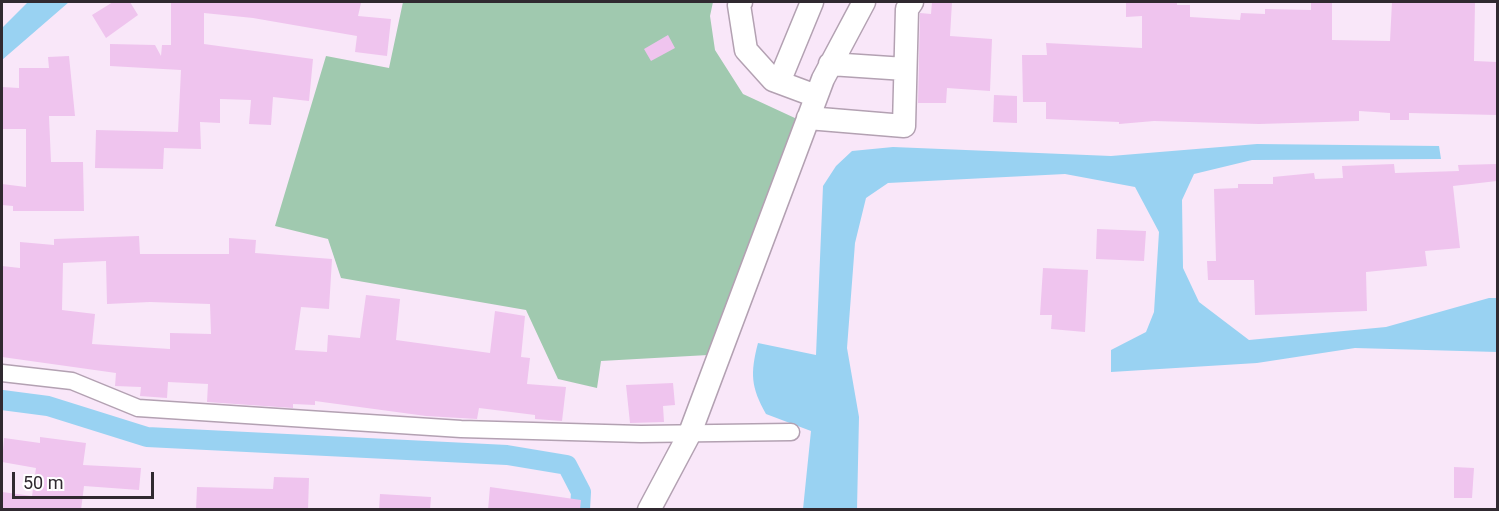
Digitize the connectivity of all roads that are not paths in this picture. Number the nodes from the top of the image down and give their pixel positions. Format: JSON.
{"nodes":[{"id":1,"x":741,"y":2,"type":"edge"},
{"id":2,"x":812,"y":2,"type":"edge"},
{"id":3,"x":864,"y":2,"type":"edge"},
{"id":4,"x":912,"y":2,"type":"edge"},
{"id":5,"x":830,"y":64,"type":"junction"},
{"id":6,"x":905,"y":69,"type":"junction"},
{"id":7,"x":779,"y":82,"type":"junction"},
{"id":8,"x":816,"y":96,"type":"junction"},
{"id":9,"x":808,"y":118,"type":"junction"},
{"id":10,"x":2,"y":373,"type":"edge"},
{"id":11,"x":791,"y":432,"type":"dead end"},
{"id":12,"x":690,"y":433,"type":"junction"},
{"id":13,"x":649,"y":510,"type":"edge"}],
"edges":[{"from":1,"to":7,"type":"street"},
{"from":2,"to":7,"type":"street"},
{"from":3,"to":5,"type":"street"},
{"from":4,"to":6,"type":"street"},
{"from":5,"to":6,"type":"street"},
{"from":5,"to":8,"type":"street"},
{"from":6,"to":9,"type":"street"},
{"from":7,"to":8,"type":"street"},
{"from":8,"to":9,"type":"street"},
{"from":9,"to":12,"type":"street"},
{"from":10,"to":12,"type":"street"},
{"from":11,"to":12,"type":"street"},
{"from":12,"to":13,"type":"street"}]}
